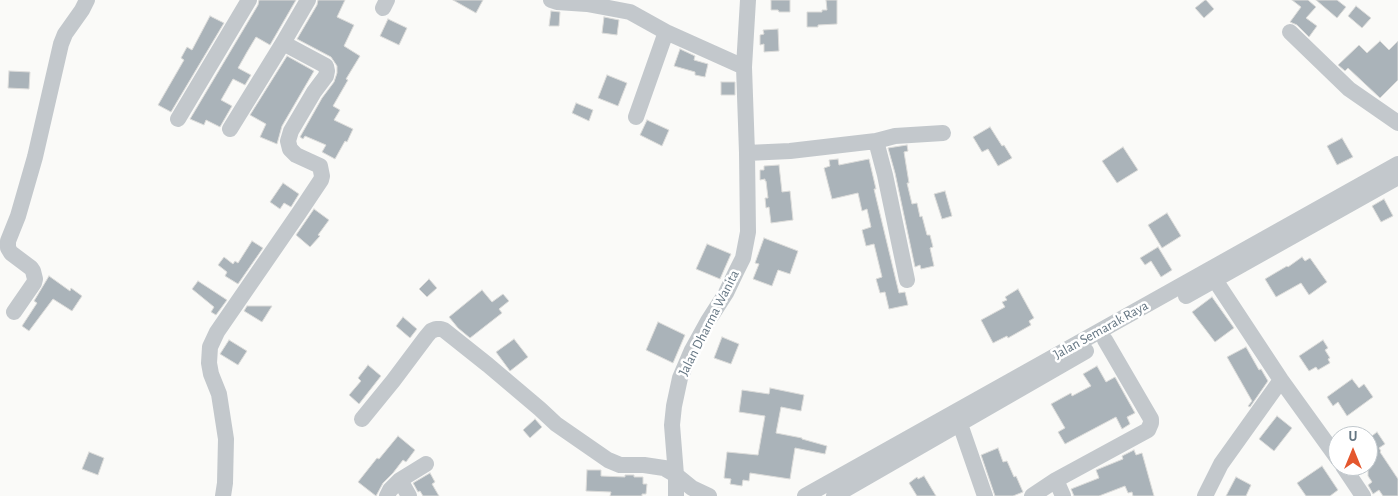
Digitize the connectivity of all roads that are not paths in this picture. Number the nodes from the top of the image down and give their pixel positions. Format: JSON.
{"nodes":[{"id":1,"x":87,"y":0,"type":"edge"},
{"id":2,"x":249,"y":0,"type":"edge"},
{"id":3,"x":308,"y":0,"type":"edge"},
{"id":4,"x":551,"y":0,"type":"edge"},
{"id":5,"x":748,"y":0,"type":"edge"},
{"id":6,"x":666,"y":32,"type":"junction"},
{"id":7,"x":1290,"y":32,"type":"dead end"},
{"id":8,"x":283,"y":43,"type":"junction"},
{"id":9,"x":744,"y":67,"type":"junction"},
{"id":10,"x":636,"y":117,"type":"dead end"},
{"id":11,"x":178,"y":119,"type":"dead end"},
{"id":12,"x":1398,"y":123,"type":"edge"},
{"id":13,"x":230,"y":129,"type":"dead end"},
{"id":14,"x":944,"y":133,"type":"dead end"},
{"id":15,"x":876,"y":141,"type":"junction"},
{"id":16,"x":747,"y":153,"type":"junction"},
{"id":17,"x":1398,"y":164,"type":"edge"},
{"id":18,"x":1398,"y":177,"type":"edge"},
{"id":19,"x":1300,"y":225,"type":"junction"},
{"id":20,"x":1210,"y":276,"type":"junction"},
{"id":21,"x":907,"y":280,"type":"dead end"},
{"id":22,"x":14,"y":312,"type":"dead end"},
{"id":23,"x":1105,"y":340,"type":"junction"},
{"id":24,"x":1281,"y":380,"type":"junction"},
{"id":25,"x":957,"y":418,"type":"junction"},
{"id":26,"x":362,"y":419,"type":"dead end"},
{"id":27,"x":1328,"y":445,"type":"edge"},
{"id":28,"x":426,"y":464,"type":"dead end"},
{"id":29,"x":676,"y":475,"type":"junction"},
{"id":30,"x":1350,"y":476,"type":"edge"},
{"id":31,"x":400,"y":480,"type":"junction"},
{"id":32,"x":1056,"y":480,"type":"junction"},
{"id":33,"x":223,"y":496,"type":"edge"},
{"id":34,"x":387,"y":496,"type":"edge"},
{"id":35,"x":409,"y":496,"type":"edge"},
{"id":36,"x":676,"y":496,"type":"edge"},
{"id":37,"x":709,"y":496,"type":"edge"},
{"id":38,"x":805,"y":496,"type":"edge"},
{"id":39,"x":834,"y":496,"type":"edge"},
{"id":40,"x":984,"y":496,"type":"edge"},
{"id":41,"x":1032,"y":496,"type":"edge"},
{"id":42,"x":1062,"y":496,"type":"edge"},
{"id":43,"x":1205,"y":496,"type":"edge"},
{"id":44,"x":1363,"y":496,"type":"edge"}],
"edges":[{"from":1,"to":22,"type":"street"},
{"from":2,"to":11,"type":"street"},
{"from":3,"to":8,"type":"street"},
{"from":4,"to":6,"type":"street"},
{"from":5,"to":9,"type":"street","name":"Jalan Dharma Wanita"},
{"from":6,"to":9,"type":"street"},
{"from":6,"to":10,"type":"street"},
{"from":7,"to":12,"type":"street"},
{"from":8,"to":13,"type":"street"},
{"from":8,"to":33,"type":"street"},
{"from":9,"to":16,"type":"street","name":"Jalan Dharma Wanita"},
{"from":14,"to":15,"type":"street"},
{"from":15,"to":16,"type":"street"},
{"from":15,"to":21,"type":"street"},
{"from":16,"to":29,"type":"street","name":"Jalan Dharma Wanita"},
{"from":17,"to":19,"type":"street","name":"Jalan Semarak Raya"},
{"from":18,"to":19,"type":"street","name":"Jalan Semarak Raya"},
{"from":19,"to":20,"type":"street","name":"Jalan Semarak Raya"},
{"from":20,"to":23,"type":"street","name":"Jalan Semarak Raya"},
{"from":20,"to":24,"type":"street"},
{"from":20,"to":25,"type":"street","name":"Jalan Semarak Raya"},
{"from":23,"to":25,"type":"street","name":"Jalan Semarak Raya"},
{"from":23,"to":32,"type":"street"},
{"from":24,"to":27,"type":"street"},
{"from":24,"to":43,"type":"street"},
{"from":25,"to":38,"type":"street","name":"Jalan Semarak Raya"},
{"from":25,"to":39,"type":"street","name":"Jalan Semarak Raya"},
{"from":25,"to":40,"type":"street"},
{"from":26,"to":29,"type":"street"},
{"from":28,"to":31,"type":"street"},
{"from":29,"to":36,"type":"street","name":"Jalan Dharma Wanita"},
{"from":29,"to":37,"type":"street"},
{"from":30,"to":44,"type":"street"},
{"from":31,"to":34,"type":"street"},
{"from":31,"to":35,"type":"street"},
{"from":32,"to":41,"type":"street"},
{"from":32,"to":42,"type":"street"}]}
